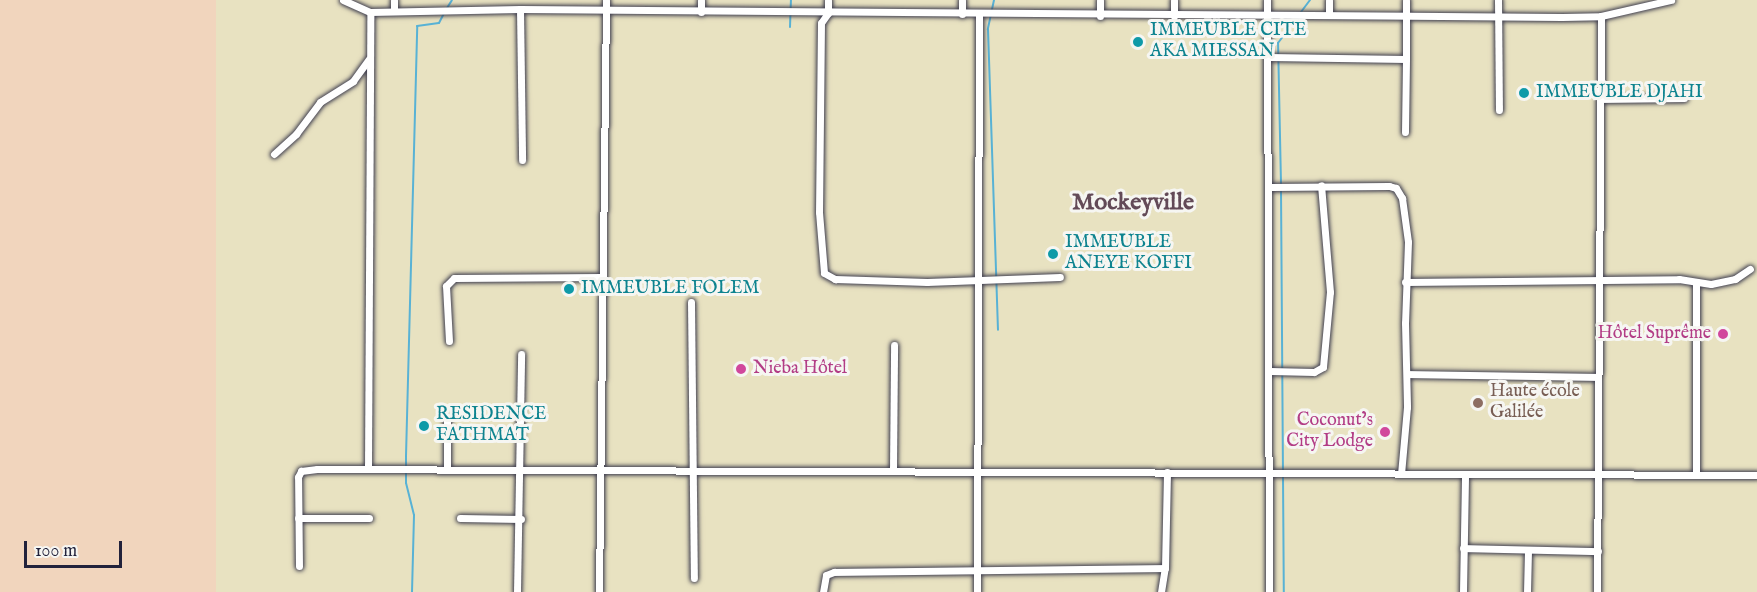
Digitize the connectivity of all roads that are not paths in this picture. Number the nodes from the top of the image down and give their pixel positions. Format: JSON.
{"nodes":[{"id":1,"x":343,"y":0,"type":"edge"},
{"id":2,"x":394,"y":0,"type":"edge"},
{"id":3,"x":461,"y":0,"type":"edge"},
{"id":4,"x":531,"y":0,"type":"edge"},
{"id":5,"x":606,"y":0,"type":"edge"},
{"id":6,"x":701,"y":0,"type":"edge"},
{"id":7,"x":828,"y":0,"type":"edge"},
{"id":8,"x":962,"y":0,"type":"edge"},
{"id":9,"x":1100,"y":0,"type":"edge"},
{"id":10,"x":1174,"y":0,"type":"edge"},
{"id":11,"x":1267,"y":0,"type":"edge"},
{"id":12,"x":1329,"y":0,"type":"edge"},
{"id":13,"x":1407,"y":0,"type":"edge"},
{"id":14,"x":1498,"y":0,"type":"edge"},
{"id":15,"x":1671,"y":0,"type":"edge"},
{"id":16,"x":460,"y":9,"type":"junction"},
{"id":17,"x":520,"y":9,"type":"junction"},
{"id":18,"x":531,"y":9,"type":"junction"},
{"id":19,"x":606,"y":10,"type":"junction"},
{"id":20,"x":394,"y":11,"type":"junction"},
{"id":21,"x":370,"y":12,"type":"junction"},
{"id":22,"x":701,"y":12,"type":"junction"},
{"id":23,"x":828,"y":13,"type":"junction"},
{"id":24,"x":1329,"y":13,"type":"junction"},
{"id":25,"x":962,"y":14,"type":"junction"},
{"id":26,"x":979,"y":14,"type":"junction"},
{"id":27,"x":1267,"y":14,"type":"junction"},
{"id":28,"x":1407,"y":14,"type":"junction"},
{"id":29,"x":1499,"y":15,"type":"junction"},
{"id":30,"x":1100,"y":16,"type":"junction"},
{"id":31,"x":1174,"y":16,"type":"junction"},
{"id":32,"x":1601,"y":16,"type":"junction"},
{"id":33,"x":1269,"y":57,"type":"junction"},
{"id":34,"x":369,"y":59,"type":"junction"},
{"id":35,"x":1406,"y":59,"type":"junction"},
{"id":36,"x":1684,"y":98,"type":"dead end"},
{"id":37,"x":1601,"y":99,"type":"junction"},
{"id":38,"x":1499,"y":110,"type":"dead end"},
{"id":39,"x":1405,"y":132,"type":"dead end"},
{"id":40,"x":274,"y":154,"type":"dead end"},
{"id":41,"x":522,"y":160,"type":"dead end"},
{"id":42,"x":1321,"y":185,"type":"junction"},
{"id":43,"x":1271,"y":187,"type":"junction"},
{"id":44,"x":1750,"y":269,"type":"dead end"},
{"id":45,"x":602,"y":277,"type":"junction"},
{"id":46,"x":1060,"y":277,"type":"dead end"},
{"id":47,"x":978,"y":281,"type":"junction"},
{"id":48,"x":1599,"y":281,"type":"junction"},
{"id":49,"x":1405,"y":282,"type":"junction"},
{"id":50,"x":1696,"y":284,"type":"junction"},
{"id":51,"x":691,"y":302,"type":"dead end"},
{"id":52,"x":448,"y":341,"type":"dead end"},
{"id":53,"x":894,"y":345,"type":"dead end"},
{"id":54,"x":521,"y":354,"type":"dead end"},
{"id":55,"x":1270,"y":371,"type":"junction"},
{"id":56,"x":1407,"y":374,"type":"junction"},
{"id":57,"x":1598,"y":377,"type":"junction"},
{"id":58,"x":447,"y":419,"type":"dead end"},
{"id":59,"x":368,"y":468,"type":"junction"},
{"id":60,"x":447,"y":468,"type":"junction"},
{"id":61,"x":521,"y":468,"type":"junction"},
{"id":62,"x":692,"y":468,"type":"junction"},
{"id":63,"x":601,"y":469,"type":"junction"},
{"id":64,"x":893,"y":471,"type":"junction"},
{"id":65,"x":978,"y":472,"type":"junction"},
{"id":66,"x":1167,"y":472,"type":"junction"},
{"id":67,"x":1269,"y":472,"type":"junction"},
{"id":68,"x":1401,"y":474,"type":"junction"},
{"id":69,"x":1465,"y":474,"type":"junction"},
{"id":70,"x":1599,"y":474,"type":"junction"},
{"id":71,"x":1696,"y":474,"type":"junction"},
{"id":72,"x":1757,"y":475,"type":"edge"},
{"id":73,"x":298,"y":518,"type":"junction"},
{"id":74,"x":369,"y":518,"type":"dead end"},
{"id":75,"x":460,"y":518,"type":"dead end"},
{"id":76,"x":521,"y":519,"type":"junction"},
{"id":77,"x":1463,"y":548,"type":"junction"},
{"id":78,"x":1528,"y":550,"type":"junction"},
{"id":79,"x":1598,"y":551,"type":"junction"},
{"id":80,"x":299,"y":566,"type":"dead end"},
{"id":81,"x":1165,"y":568,"type":"junction"},
{"id":82,"x":976,"y":573,"type":"junction"},
{"id":83,"x":694,"y":578,"type":"dead end"},
{"id":84,"x":517,"y":592,"type":"edge"},
{"id":85,"x":599,"y":592,"type":"edge"},
{"id":86,"x":822,"y":592,"type":"edge"},
{"id":87,"x":977,"y":592,"type":"edge"},
{"id":88,"x":1161,"y":592,"type":"edge"},
{"id":89,"x":1269,"y":592,"type":"edge"},
{"id":90,"x":1463,"y":592,"type":"edge"},
{"id":91,"x":1527,"y":592,"type":"edge"},
{"id":92,"x":1597,"y":592,"type":"edge"}],
"edges":[{"from":1,"to":21,"type":"street"},
{"from":2,"to":20,"type":"street"},
{"from":3,"to":16,"type":"street"},
{"from":4,"to":18,"type":"street"},
{"from":5,"to":19,"type":"street"},
{"from":6,"to":22,"type":"street"},
{"from":7,"to":23,"type":"street"},
{"from":8,"to":25,"type":"street"},
{"from":9,"to":30,"type":"street"},
{"from":10,"to":31,"type":"street"},
{"from":11,"to":27,"type":"street"},
{"from":12,"to":24,"type":"street"},
{"from":13,"to":28,"type":"street"},
{"from":14,"to":29,"type":"street"},
{"from":15,"to":32,"type":"street"},
{"from":16,"to":17,"type":"street"},
{"from":16,"to":20,"type":"street"},
{"from":17,"to":18,"type":"street"},
{"from":17,"to":41,"type":"street"},
{"from":18,"to":19,"type":"street"},
{"from":19,"to":22,"type":"street"},
{"from":19,"to":45,"type":"street"},
{"from":20,"to":21,"type":"street"},
{"from":21,"to":34,"type":"street"},
{"from":22,"to":23,"type":"street"},
{"from":23,"to":25,"type":"street"},
{"from":23,"to":47,"type":"street"},
{"from":24,"to":27,"type":"street"},
{"from":24,"to":28,"type":"street"},
{"from":25,"to":26,"type":"street"},
{"from":26,"to":30,"type":"street"},
{"from":26,"to":47,"type":"street"},
{"from":27,"to":31,"type":"street"},
{"from":27,"to":33,"type":"street"},
{"from":28,"to":29,"type":"street"},
{"from":28,"to":35,"type":"street"},
{"from":29,"to":32,"type":"street"},
{"from":29,"to":38,"type":"street"},
{"from":30,"to":31,"type":"street"},
{"from":32,"to":37,"type":"street"},
{"from":33,"to":35,"type":"street"},
{"from":33,"to":43,"type":"street"},
{"from":34,"to":40,"type":"street"},
{"from":34,"to":59,"type":"street"},
{"from":35,"to":39,"type":"street"},
{"from":36,"to":37,"type":"street"},
{"from":37,"to":48,"type":"street"},
{"from":42,"to":43,"type":"street"},
{"from":42,"to":49,"type":"street"},
{"from":42,"to":55,"type":"street"},
{"from":43,"to":55,"type":"street"},
{"from":44,"to":50,"type":"street"},
{"from":45,"to":52,"type":"street"},
{"from":45,"to":63,"type":"street"},
{"from":46,"to":47,"type":"street"},
{"from":47,"to":65,"type":"street"},
{"from":48,"to":49,"type":"street"},
{"from":48,"to":50,"type":"street"},
{"from":48,"to":57,"type":"street"},
{"from":49,"to":56,"type":"street"},
{"from":50,"to":71,"type":"street"},
{"from":51,"to":62,"type":"street"},
{"from":53,"to":64,"type":"street"},
{"from":54,"to":61,"type":"street"},
{"from":55,"to":67,"type":"street"},
{"from":56,"to":57,"type":"street"},
{"from":56,"to":68,"type":"street"},
{"from":57,"to":70,"type":"street"},
{"from":58,"to":60,"type":"street"},
{"from":59,"to":60,"type":"street"},
{"from":59,"to":73,"type":"street"},
{"from":60,"to":61,"type":"street"},
{"from":61,"to":63,"type":"street"},
{"from":61,"to":76,"type":"street"},
{"from":62,"to":63,"type":"street"},
{"from":62,"to":64,"type":"street"},
{"from":62,"to":83,"type":"street"},
{"from":63,"to":85,"type":"street"},
{"from":64,"to":65,"type":"street"},
{"from":65,"to":66,"type":"street"},
{"from":65,"to":82,"type":"street"},
{"from":66,"to":67,"type":"street"},
{"from":66,"to":81,"type":"street"},
{"from":67,"to":68,"type":"street"},
{"from":67,"to":89,"type":"street"},
{"from":68,"to":69,"type":"street"},
{"from":69,"to":70,"type":"street"},
{"from":69,"to":77,"type":"street"},
{"from":70,"to":71,"type":"street"},
{"from":70,"to":79,"type":"street"},
{"from":71,"to":72,"type":"street"},
{"from":73,"to":74,"type":"street"},
{"from":73,"to":80,"type":"street"},
{"from":75,"to":76,"type":"street"},
{"from":76,"to":84,"type":"street"},
{"from":77,"to":78,"type":"street"},
{"from":77,"to":90,"type":"street"},
{"from":78,"to":79,"type":"street"},
{"from":78,"to":91,"type":"street"},
{"from":79,"to":92,"type":"street"},
{"from":81,"to":82,"type":"street"},
{"from":81,"to":88,"type":"street"},
{"from":82,"to":86,"type":"street"},
{"from":82,"to":87,"type":"street"}]}
